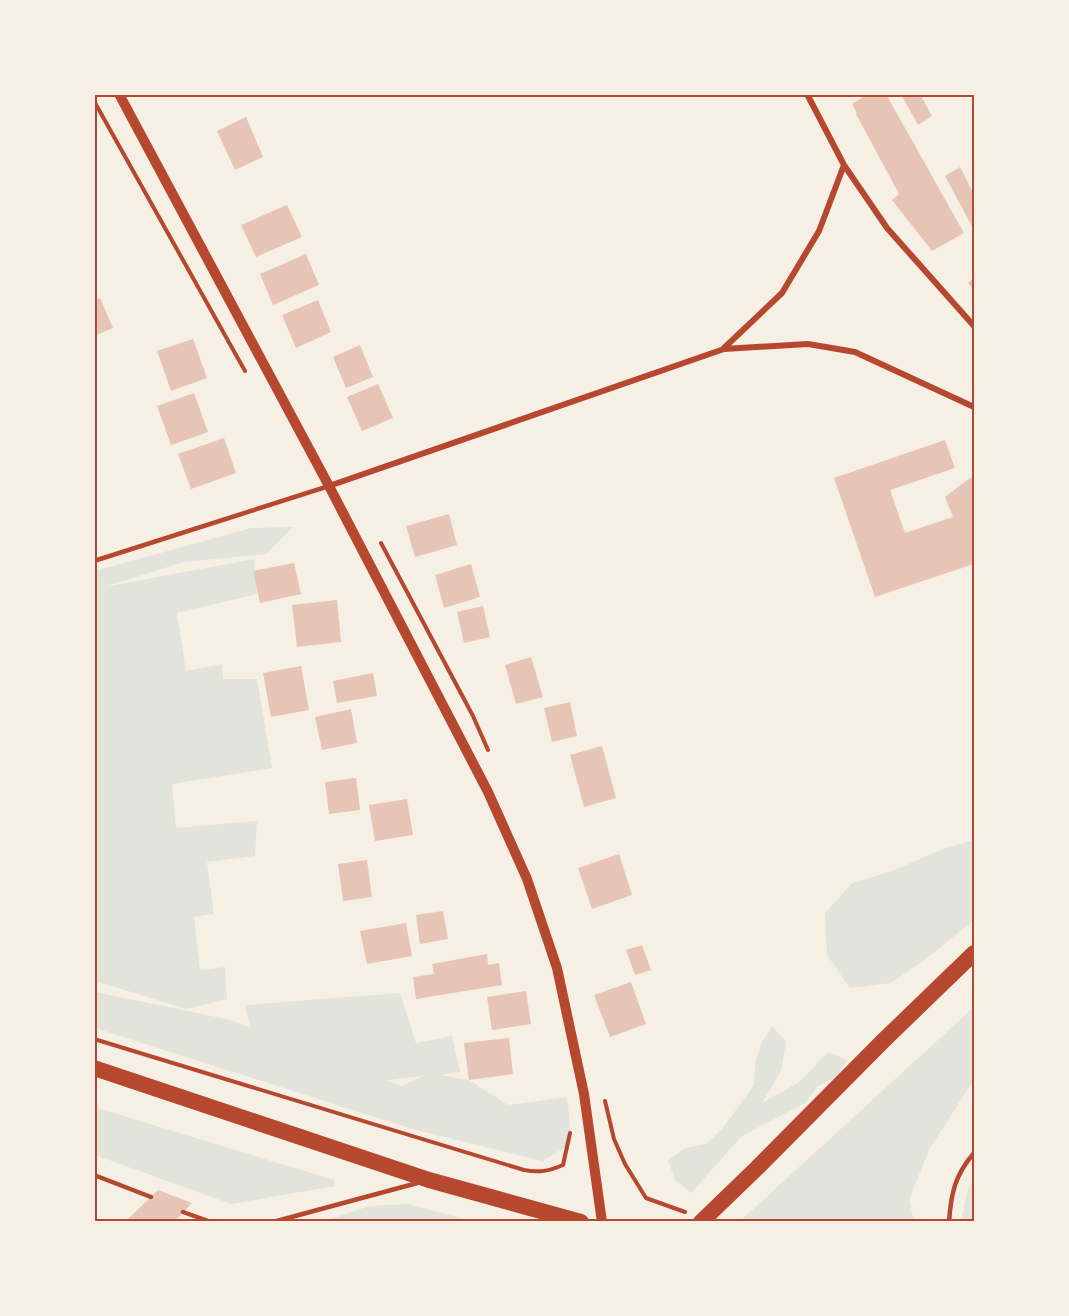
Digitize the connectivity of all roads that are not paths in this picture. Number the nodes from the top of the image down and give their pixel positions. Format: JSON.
{"nodes":[{"id":1,"x":119,"y":94,"type":"edge"},
{"id":2,"x":807,"y":94,"type":"edge"},
{"id":3,"x":844,"y":165,"type":"junction"},
{"id":4,"x":975,"y":326,"type":"edge"},
{"id":5,"x":724,"y":349,"type":"junction"},
{"id":6,"x":975,"y":407,"type":"edge"},
{"id":7,"x":329,"y":486,"type":"junction"},
{"id":8,"x":94,"y":561,"type":"edge"},
{"id":9,"x":975,"y":953,"type":"edge"},
{"id":10,"x":94,"y":1068,"type":"edge"},
{"id":11,"x":975,"y":1153,"type":"edge"},
{"id":12,"x":94,"y":1175,"type":"edge"},
{"id":13,"x":429,"y":1180,"type":"junction"},
{"id":14,"x":151,"y":1197,"type":"dead end"},
{"id":15,"x":183,"y":1212,"type":"dead end"},
{"id":16,"x":211,"y":1221,"type":"edge"},
{"id":17,"x":273,"y":1221,"type":"edge"},
{"id":18,"x":581,"y":1221,"type":"edge"},
{"id":19,"x":602,"y":1221,"type":"edge"},
{"id":20,"x":701,"y":1221,"type":"edge"},
{"id":21,"x":949,"y":1221,"type":"edge"}],
"edges":[{"from":1,"to":7,"type":"street"},
{"from":2,"to":3,"type":"street"},
{"from":3,"to":4,"type":"street"},
{"from":3,"to":5,"type":"street"},
{"from":5,"to":6,"type":"street"},
{"from":5,"to":7,"type":"street"},
{"from":7,"to":8,"type":"lane"},
{"from":7,"to":19,"type":"street"},
{"from":9,"to":20,"type":"highway"},
{"from":10,"to":13,"type":"highway"},
{"from":11,"to":21,"type":"lane"},
{"from":12,"to":14,"type":"lane"},
{"from":13,"to":17,"type":"lane"},
{"from":13,"to":18,"type":"highway"},
{"from":15,"to":16,"type":"lane"}]}
